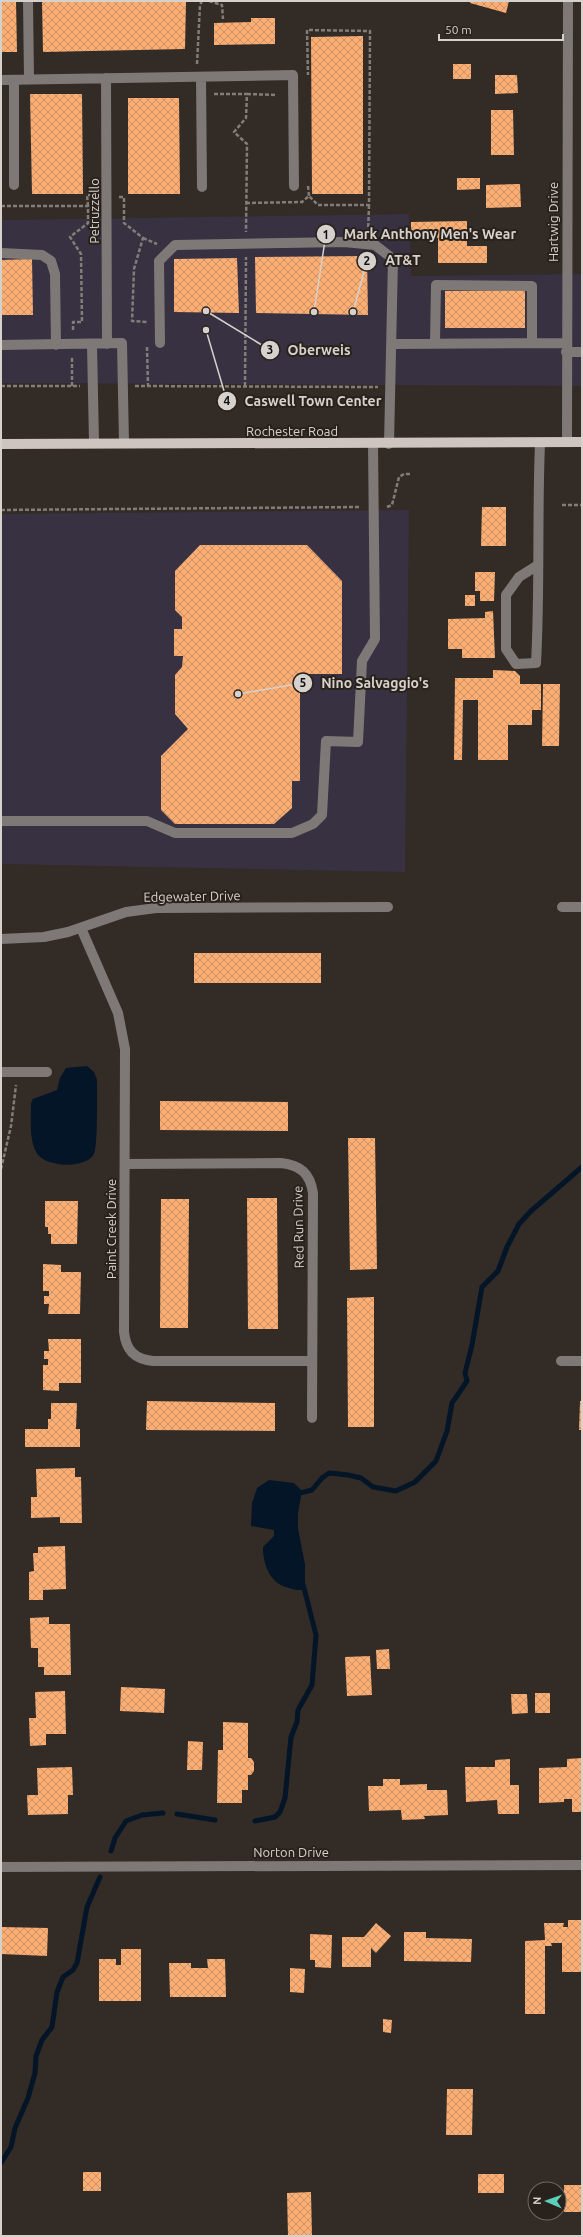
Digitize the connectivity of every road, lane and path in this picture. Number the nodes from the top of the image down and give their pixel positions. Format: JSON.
{"nodes":[{"id":1,"x":28,"y":1,"type":"edge"},
{"id":2,"x":202,"y":1,"type":"edge"},
{"id":3,"x":209,"y":1,"type":"edge"},
{"id":4,"x":568,"y":1,"type":"edge"},
{"id":5,"x":223,"y":19,"type":"dead end"},
{"id":6,"x":190,"y":66,"type":"dead end"},
{"id":7,"x":201,"y":76,"type":"junction"},
{"id":8,"x":106,"y":78,"type":"junction"},
{"id":9,"x":308,"y":78,"type":"dead end"},
{"id":10,"x":29,"y":79,"type":"junction"},
{"id":11,"x":1,"y":80,"type":"edge"},
{"id":12,"x":14,"y":80,"type":"junction"},
{"id":13,"x":246,"y":94,"type":"dead end"},
{"id":14,"x":276,"y":95,"type":"dead end"},
{"id":15,"x":308,"y":180,"type":"dead end"},
{"id":16,"x":14,"y":185,"type":"dead end"},
{"id":17,"x":294,"y":186,"type":"dead end"},
{"id":18,"x":202,"y":187,"type":"dead end"},
{"id":19,"x":117,"y":189,"type":"dead end"},
{"id":20,"x":308,"y":196,"type":"junction"},
{"id":21,"x":246,"y":203,"type":"dead end"},
{"id":22,"x":369,"y":205,"type":"junction"},
{"id":23,"x":368,"y":244,"type":"junction"},
{"id":24,"x":1,"y":253,"type":"edge"},
{"id":25,"x":147,"y":328,"type":"dead end"},
{"id":26,"x":532,"y":342,"type":"junction"},
{"id":27,"x":147,"y":343,"type":"dead end"},
{"id":28,"x":160,"y":343,"type":"dead end"},
{"id":29,"x":435,"y":343,"type":"junction"},
{"id":30,"x":92,"y":344,"type":"junction"},
{"id":31,"x":107,"y":344,"type":"junction"},
{"id":32,"x":392,"y":344,"type":"junction"},
{"id":33,"x":1,"y":345,"type":"edge"},
{"id":34,"x":56,"y":345,"type":"junction"},
{"id":35,"x":566,"y":347,"type":"junction"},
{"id":36,"x":582,"y":352,"type":"edge"},
{"id":37,"x":1,"y":386,"type":"edge"},
{"id":38,"x":85,"y":386,"type":"dead end"},
{"id":39,"x":131,"y":386,"type":"dead end"},
{"id":40,"x":148,"y":386,"type":"junction"},
{"id":41,"x":379,"y":387,"type":"dead end"},
{"id":42,"x":540,"y":442,"type":"junction"},
{"id":43,"x":567,"y":442,"type":"junction"},
{"id":44,"x":582,"y":442,"type":"edge"},
{"id":45,"x":94,"y":443,"type":"junction"},
{"id":46,"x":124,"y":443,"type":"junction"},
{"id":47,"x":1,"y":444,"type":"edge"},
{"id":48,"x":373,"y":444,"type":"junction"},
{"id":49,"x":389,"y":444,"type":"junction"},
{"id":50,"x":410,"y":474,"type":"dead end"},
{"id":51,"x":562,"y":505,"type":"dead end"},
{"id":52,"x":582,"y":505,"type":"edge"},
{"id":53,"x":365,"y":507,"type":"dead end"},
{"id":54,"x":382,"y":507,"type":"dead end"},
{"id":55,"x":1,"y":510,"type":"edge"},
{"id":56,"x":538,"y":564,"type":"junction"},
{"id":57,"x":1,"y":821,"type":"edge"},
{"id":58,"x":388,"y":907,"type":"dead end"},
{"id":59,"x":562,"y":907,"type":"dead end"},
{"id":60,"x":582,"y":907,"type":"edge"},
{"id":61,"x":81,"y":928,"type":"junction"},
{"id":62,"x":1,"y":939,"type":"edge"},
{"id":63,"x":1,"y":1072,"type":"edge"},
{"id":64,"x":16,"y":1072,"type":"junction"},
{"id":65,"x":47,"y":1072,"type":"dead end"},
{"id":66,"x":125,"y":1164,"type":"junction"},
{"id":67,"x":1,"y":1169,"type":"edge"},
{"id":68,"x":312,"y":1361,"type":"junction"},
{"id":69,"x":561,"y":1361,"type":"dead end"},
{"id":70,"x":582,"y":1361,"type":"edge"},
{"id":71,"x":312,"y":1418,"type":"dead end"},
{"id":72,"x":582,"y":1865,"type":"edge"},
{"id":73,"x":1,"y":1867,"type":"edge"}],
"edges":[{"from":1,"to":10,"type":"street"},
{"from":2,"to":6,"type":"path"},
{"from":3,"to":5,"type":"path"},
{"from":4,"to":35,"type":"street","name":"Hartwig Drive"},
{"from":7,"to":8,"type":"street"},
{"from":7,"to":17,"type":"street"},
{"from":7,"to":18,"type":"street"},
{"from":8,"to":10,"type":"street"},
{"from":8,"to":31,"type":"street","name":"Petruzzello"},
{"from":9,"to":22,"type":"path"},
{"from":10,"to":12,"type":"street"},
{"from":11,"to":12,"type":"street"},
{"from":12,"to":16,"type":"street"},
{"from":13,"to":14,"type":"path"},
{"from":15,"to":20,"type":"path"},
{"from":19,"to":25,"type":"path"},
{"from":20,"to":21,"type":"path"},
{"from":20,"to":22,"type":"path"},
{"from":22,"to":23,"type":"path"},
{"from":23,"to":28,"type":"street"},
{"from":23,"to":32,"type":"street"},
{"from":24,"to":34,"type":"street"},
{"from":26,"to":29,"type":"street"},
{"from":26,"to":29,"type":"street"},
{"from":26,"to":35,"type":"street"},
{"from":27,"to":40,"type":"path"},
{"from":29,"to":32,"type":"street"},
{"from":30,"to":31,"type":"street"},
{"from":30,"to":34,"type":"street"},
{"from":30,"to":45,"type":"street"},
{"from":31,"to":46,"type":"street"},
{"from":32,"to":49,"type":"street"},
{"from":33,"to":34,"type":"street"},
{"from":35,"to":36,"type":"street"},
{"from":35,"to":43,"type":"street","name":"Hartwig Drive"},
{"from":37,"to":38,"type":"path"},
{"from":39,"to":40,"type":"path"},
{"from":40,"to":41,"type":"path"},
{"from":42,"to":43,"type":"main road","name":"Rochester Road"},
{"from":42,"to":49,"type":"main road","name":"Rochester Road"},
{"from":42,"to":56,"type":"street"},
{"from":43,"to":44,"type":"main road","name":"Rochester Road"},
{"from":45,"to":46,"type":"main road","name":"Rochester Road"},
{"from":45,"to":47,"type":"main road","name":"Rochester Road"},
{"from":46,"to":48,"type":"main road","name":"Rochester Road"},
{"from":48,"to":49,"type":"main road","name":"Rochester Road"},
{"from":48,"to":57,"type":"street"},
{"from":50,"to":54,"type":"path"},
{"from":51,"to":52,"type":"path"},
{"from":53,"to":55,"type":"path"},
{"from":56,"to":56,"type":"street"},
{"from":58,"to":61,"type":"street","name":"Edgewater Drive"},
{"from":59,"to":60,"type":"street"},
{"from":61,"to":62,"type":"street","name":"Edgewater Drive"},
{"from":61,"to":66,"type":"street","name":"Paint Creek Drive"},
{"from":63,"to":64,"type":"street"},
{"from":64,"to":65,"type":"street"},
{"from":64,"to":67,"type":"path"},
{"from":66,"to":68,"type":"street","name":"Red Run Drive"},
{"from":66,"to":68,"type":"street","name":"Paint Creek Drive"},
{"from":68,"to":71,"type":"street","name":"Red Run Drive"},
{"from":69,"to":70,"type":"street"},
{"from":72,"to":73,"type":"street","name":"Norton Drive"}]}
